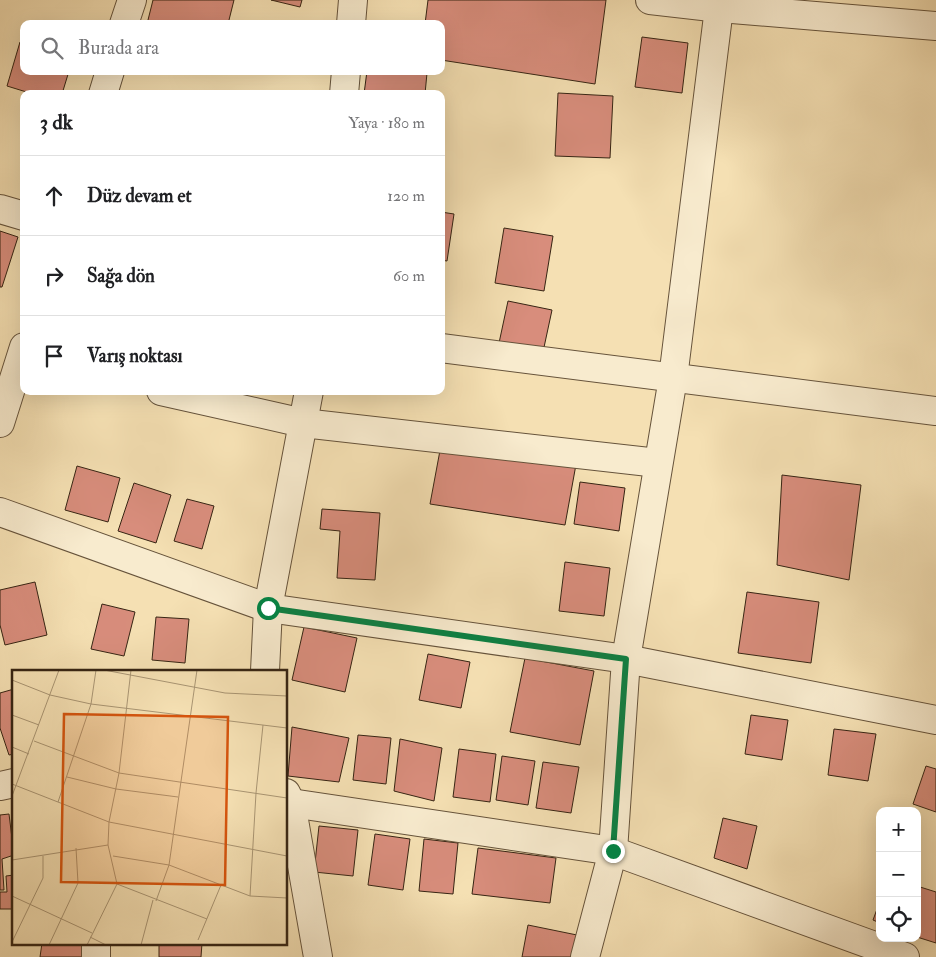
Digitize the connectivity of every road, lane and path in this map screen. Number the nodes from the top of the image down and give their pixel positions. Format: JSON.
{"nodes":[{"id":1,"x":132,"y":0,"type":"edge"},
{"id":2,"x":353,"y":0,"type":"edge"},
{"id":3,"x":650,"y":0,"type":"edge"},
{"id":4,"x":720,"y":4,"type":"edge"},
{"id":5,"x":125,"y":20,"type":"edge"},
{"id":6,"x":351,"y":20,"type":"edge"},
{"id":7,"x":936,"y":26,"type":"edge"},
{"id":8,"x":109,"y":75,"type":"edge"},
{"id":9,"x":346,"y":75,"type":"edge"},
{"id":10,"x":104,"y":90,"type":"edge"},
{"id":11,"x":344,"y":90,"type":"edge"},
{"id":12,"x":0,"y":208,"type":"edge"},
{"id":13,"x":20,"y":215,"type":"edge"},
{"id":14,"x":445,"y":349,"type":"edge"},
{"id":15,"x":20,"y":362,"type":"edge"},
{"id":16,"x":673,"y":378,"type":"junction"},
{"id":17,"x":179,"y":395,"type":"edge"},
{"id":18,"x":308,"y":395,"type":"edge"},
{"id":19,"x":936,"y":410,"type":"edge"},
{"id":20,"x":0,"y":423,"type":"edge"},
{"id":21,"x":303,"y":423,"type":"junction"},
{"id":22,"x":658,"y":463,"type":"junction"},
{"id":23,"x":0,"y":512,"type":"edge"},
{"id":24,"x":268,"y":608,"type":"junction"},
{"id":25,"x":626,"y":659,"type":"junction"},
{"id":26,"x":265,"y":670,"type":"edge"},
{"id":27,"x":936,"y":720,"type":"edge"},
{"id":28,"x":288,"y":798,"type":"edge"},
{"id":29,"x":613,"y":851,"type":"junction"},
{"id":30,"x":96,"y":944,"type":"edge"},
{"id":31,"x":96,"y":957,"type":"edge"},
{"id":32,"x":318,"y":957,"type":"edge"},
{"id":33,"x":585,"y":957,"type":"edge"},
{"id":34,"x":904,"y":957,"type":"edge"}],
"edges":[{"from":1,"to":5,"type":"street"},
{"from":2,"to":6,"type":"street"},
{"from":3,"to":4,"type":"street"},
{"from":4,"to":7,"type":"street"},
{"from":4,"to":16,"type":"street"},
{"from":8,"to":10,"type":"street"},
{"from":9,"to":11,"type":"street"},
{"from":12,"to":13,"type":"street"},
{"from":14,"to":16,"type":"street"},
{"from":15,"to":20,"type":"street"},
{"from":16,"to":19,"type":"street"},
{"from":16,"to":22,"type":"street"},
{"from":17,"to":21,"type":"street"},
{"from":18,"to":21,"type":"street"},
{"from":21,"to":22,"type":"street"},
{"from":21,"to":24,"type":"street"},
{"from":22,"to":25,"type":"street"},
{"from":23,"to":24,"type":"street"},
{"from":24,"to":25,"type":"street"},
{"from":24,"to":26,"type":"street"},
{"from":25,"to":27,"type":"street"},
{"from":25,"to":29,"type":"street"},
{"from":28,"to":29,"type":"street"},
{"from":28,"to":32,"type":"street"},
{"from":29,"to":33,"type":"street"},
{"from":29,"to":34,"type":"street"},
{"from":30,"to":31,"type":"street"}]}
